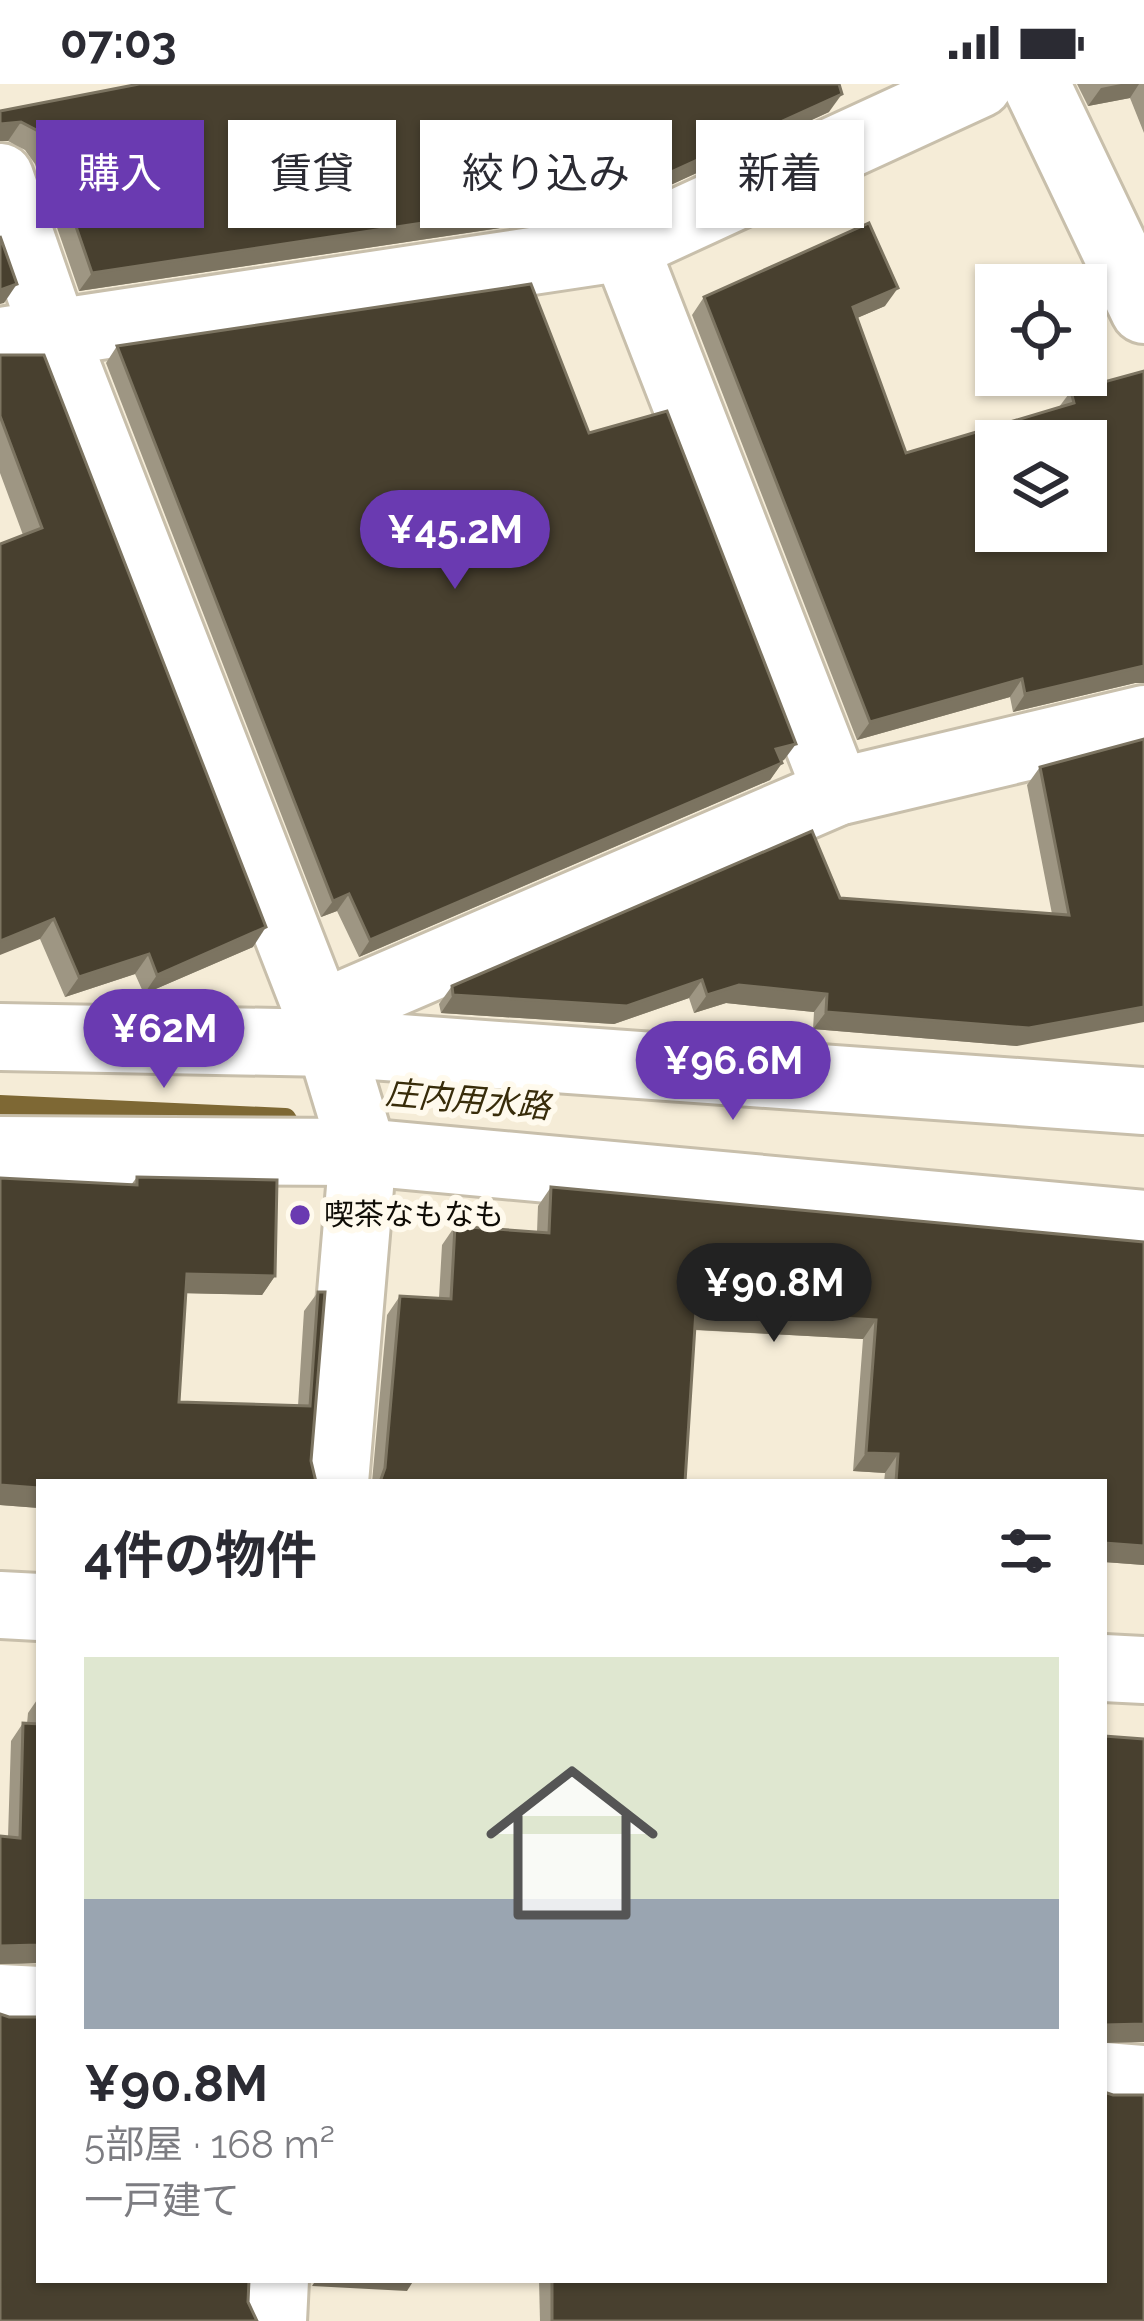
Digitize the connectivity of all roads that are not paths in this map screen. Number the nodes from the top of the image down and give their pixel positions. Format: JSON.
{"nodes":[{"id":1,"x":1036,"y":84,"type":"edge"},
{"id":2,"x":943,"y":91,"type":"edge"},
{"id":3,"x":0,"y":177,"type":"edge"},
{"id":4,"x":625,"y":247,"type":"junction"},
{"id":5,"x":1144,"y":310,"type":"edge"},
{"id":6,"x":28,"y":339,"type":"edge"},
{"id":7,"x":1144,"y":719,"type":"edge"},
{"id":8,"x":837,"y":792,"type":"junction"},
{"id":9,"x":324,"y":1029,"type":"junction"},
{"id":10,"x":0,"y":1037,"type":"edge"},
{"id":11,"x":1144,"y":1101,"type":"edge"},
{"id":12,"x":0,"y":1150,"type":"edge"},
{"id":13,"x":363,"y":1152,"type":"junction"},
{"id":14,"x":1144,"y":1224,"type":"edge"},
{"id":15,"x":335,"y":1479,"type":"edge"},
{"id":16,"x":0,"y":1605,"type":"edge"},
{"id":17,"x":36,"y":1607,"type":"edge"},
{"id":18,"x":1107,"y":1668,"type":"edge"},
{"id":19,"x":1144,"y":1670,"type":"edge"},
{"id":20,"x":0,"y":1998,"type":"edge"},
{"id":21,"x":36,"y":2000,"type":"edge"},
{"id":22,"x":1107,"y":2076,"type":"edge"},
{"id":23,"x":1144,"y":2079,"type":"edge"},
{"id":24,"x":275,"y":2283,"type":"edge"},
{"id":25,"x":273,"y":2321,"type":"edge"}],
"edges":[{"from":1,"to":5,"type":"street"},
{"from":2,"to":4,"type":"street"},
{"from":3,"to":6,"type":"street"},
{"from":4,"to":6,"type":"street"},
{"from":4,"to":8,"type":"street"},
{"from":6,"to":9,"type":"street"},
{"from":7,"to":8,"type":"street"},
{"from":8,"to":9,"type":"street"},
{"from":9,"to":10,"type":"street"},
{"from":9,"to":11,"type":"street"},
{"from":9,"to":13,"type":"street"},
{"from":12,"to":13,"type":"street"},
{"from":13,"to":14,"type":"street"},
{"from":13,"to":15,"type":"street"},
{"from":16,"to":17,"type":"street"},
{"from":18,"to":19,"type":"street"},
{"from":20,"to":21,"type":"street"},
{"from":22,"to":23,"type":"street"},
{"from":24,"to":25,"type":"street"}]}
